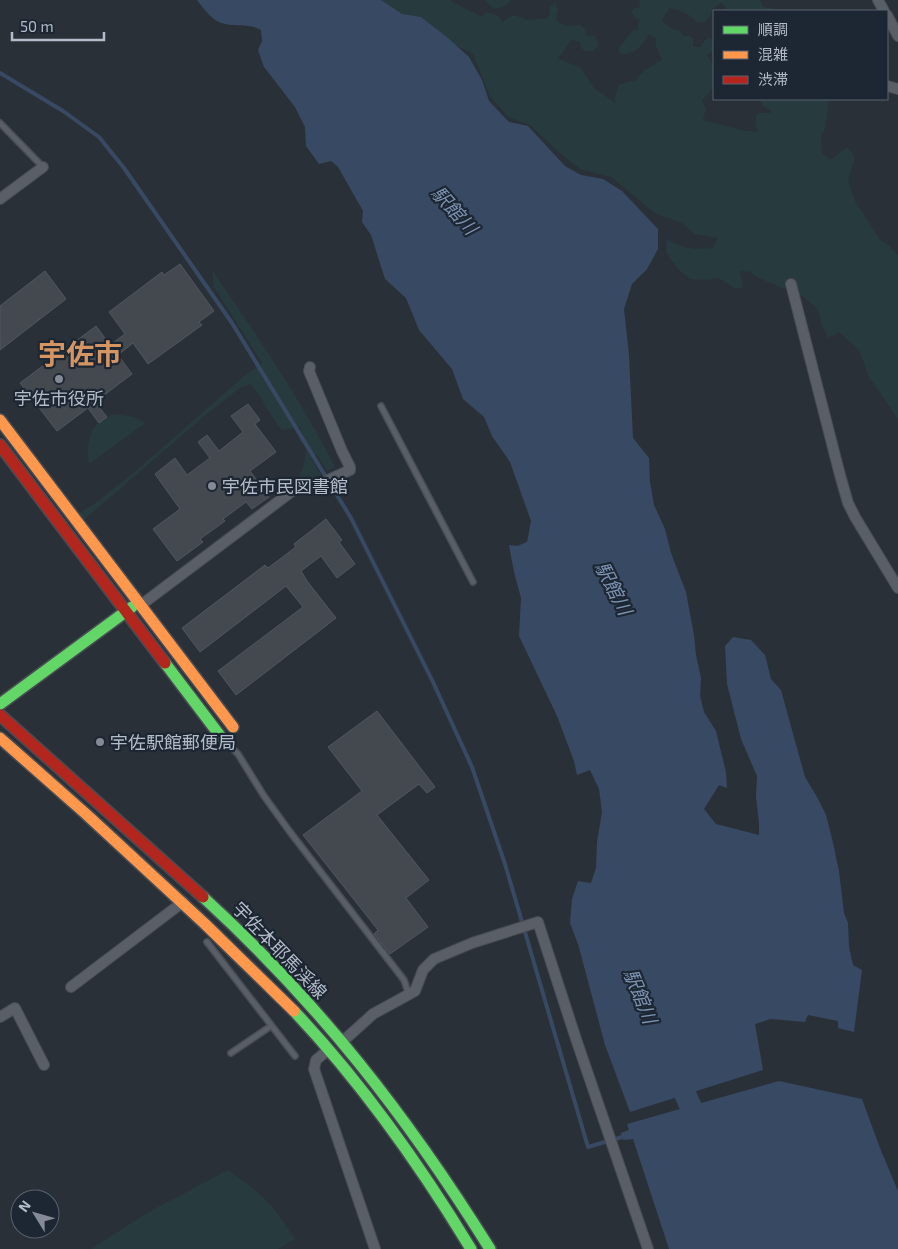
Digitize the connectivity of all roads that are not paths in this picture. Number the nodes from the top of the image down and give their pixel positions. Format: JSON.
{"nodes":[{"id":1,"x":888,"y":18,"type":"edge"},
{"id":2,"x":898,"y":36,"type":"edge"},
{"id":3,"x":0,"y":123,"type":"edge"},
{"id":4,"x":43,"y":167,"type":"joint"},
{"id":5,"x":0,"y":199,"type":"edge"},
{"id":6,"x":791,"y":284,"type":"dead end"},
{"id":7,"x":310,"y":367,"type":"dead end"},
{"id":8,"x":381,"y":406,"type":"dead end"},
{"id":9,"x":0,"y":420,"type":"edge"},
{"id":10,"x":0,"y":445,"type":"edge"},
{"id":11,"x":473,"y":582,"type":"dead end"},
{"id":12,"x":898,"y":588,"type":"edge"},
{"id":13,"x":139,"y":604,"type":"junction"},
{"id":14,"x":126,"y":611,"type":"junction"},
{"id":15,"x":0,"y":704,"type":"edge"},
{"id":16,"x":0,"y":715,"type":"edge"},
{"id":17,"x":233,"y":727,"type":"dead end"},
{"id":18,"x":221,"y":737,"type":"joint"},
{"id":19,"x":0,"y":738,"type":"edge"},
{"id":20,"x":183,"y":902,"type":"junction"},
{"id":21,"x":207,"y":942,"type":"dead end"},
{"id":22,"x":71,"y":987,"type":"dead end"},
{"id":23,"x":409,"y":995,"type":"junction"},
{"id":24,"x":0,"y":1017,"type":"edge"},
{"id":25,"x":271,"y":1026,"type":"junction"},
{"id":26,"x":342,"y":1042,"type":"junction"},
{"id":27,"x":328,"y":1050,"type":"junction"},
{"id":28,"x":232,"y":1053,"type":"dead end"},
{"id":29,"x":295,"y":1056,"type":"dead end"},
{"id":30,"x":44,"y":1065,"type":"dead end"},
{"id":31,"x":375,"y":1249,"type":"edge"},
{"id":32,"x":471,"y":1249,"type":"edge"},
{"id":33,"x":490,"y":1249,"type":"edge"},
{"id":34,"x":648,"y":1249,"type":"edge"}],
"edges":[{"from":1,"to":2,"type":"street"},
{"from":3,"to":4,"type":"lane"},
{"from":4,"to":5,"type":"street"},
{"from":6,"to":12,"type":"street"},
{"from":7,"to":13,"type":"street"},
{"from":8,"to":11,"type":"lane"},
{"from":9,"to":13,"type":"main road"},
{"from":10,"to":14,"type":"main road"},
{"from":13,"to":14,"type":"main road"},
{"from":13,"to":17,"type":"main road"},
{"from":14,"to":15,"type":"main road"},
{"from":14,"to":18,"type":"main road"},
{"from":16,"to":26,"type":"main road","name":"宇佐本耶馬渓線"},
{"from":18,"to":23,"type":"lane"},
{"from":19,"to":20,"type":"main road","name":"宇佐本耶馬渓線"},
{"from":20,"to":22,"type":"street"},
{"from":20,"to":27,"type":"main road","name":"宇佐本耶馬渓線"},
{"from":21,"to":25,"type":"lane"},
{"from":23,"to":26,"type":"street"},
{"from":23,"to":34,"type":"street"},
{"from":24,"to":30,"type":"street"},
{"from":25,"to":28,"type":"lane"},
{"from":25,"to":29,"type":"lane"},
{"from":26,"to":33,"type":"main road","name":"宇佐本耶馬渓線"},
{"from":27,"to":31,"type":"street"},
{"from":27,"to":32,"type":"main road","name":"宇佐本耶馬渓線"}]}
